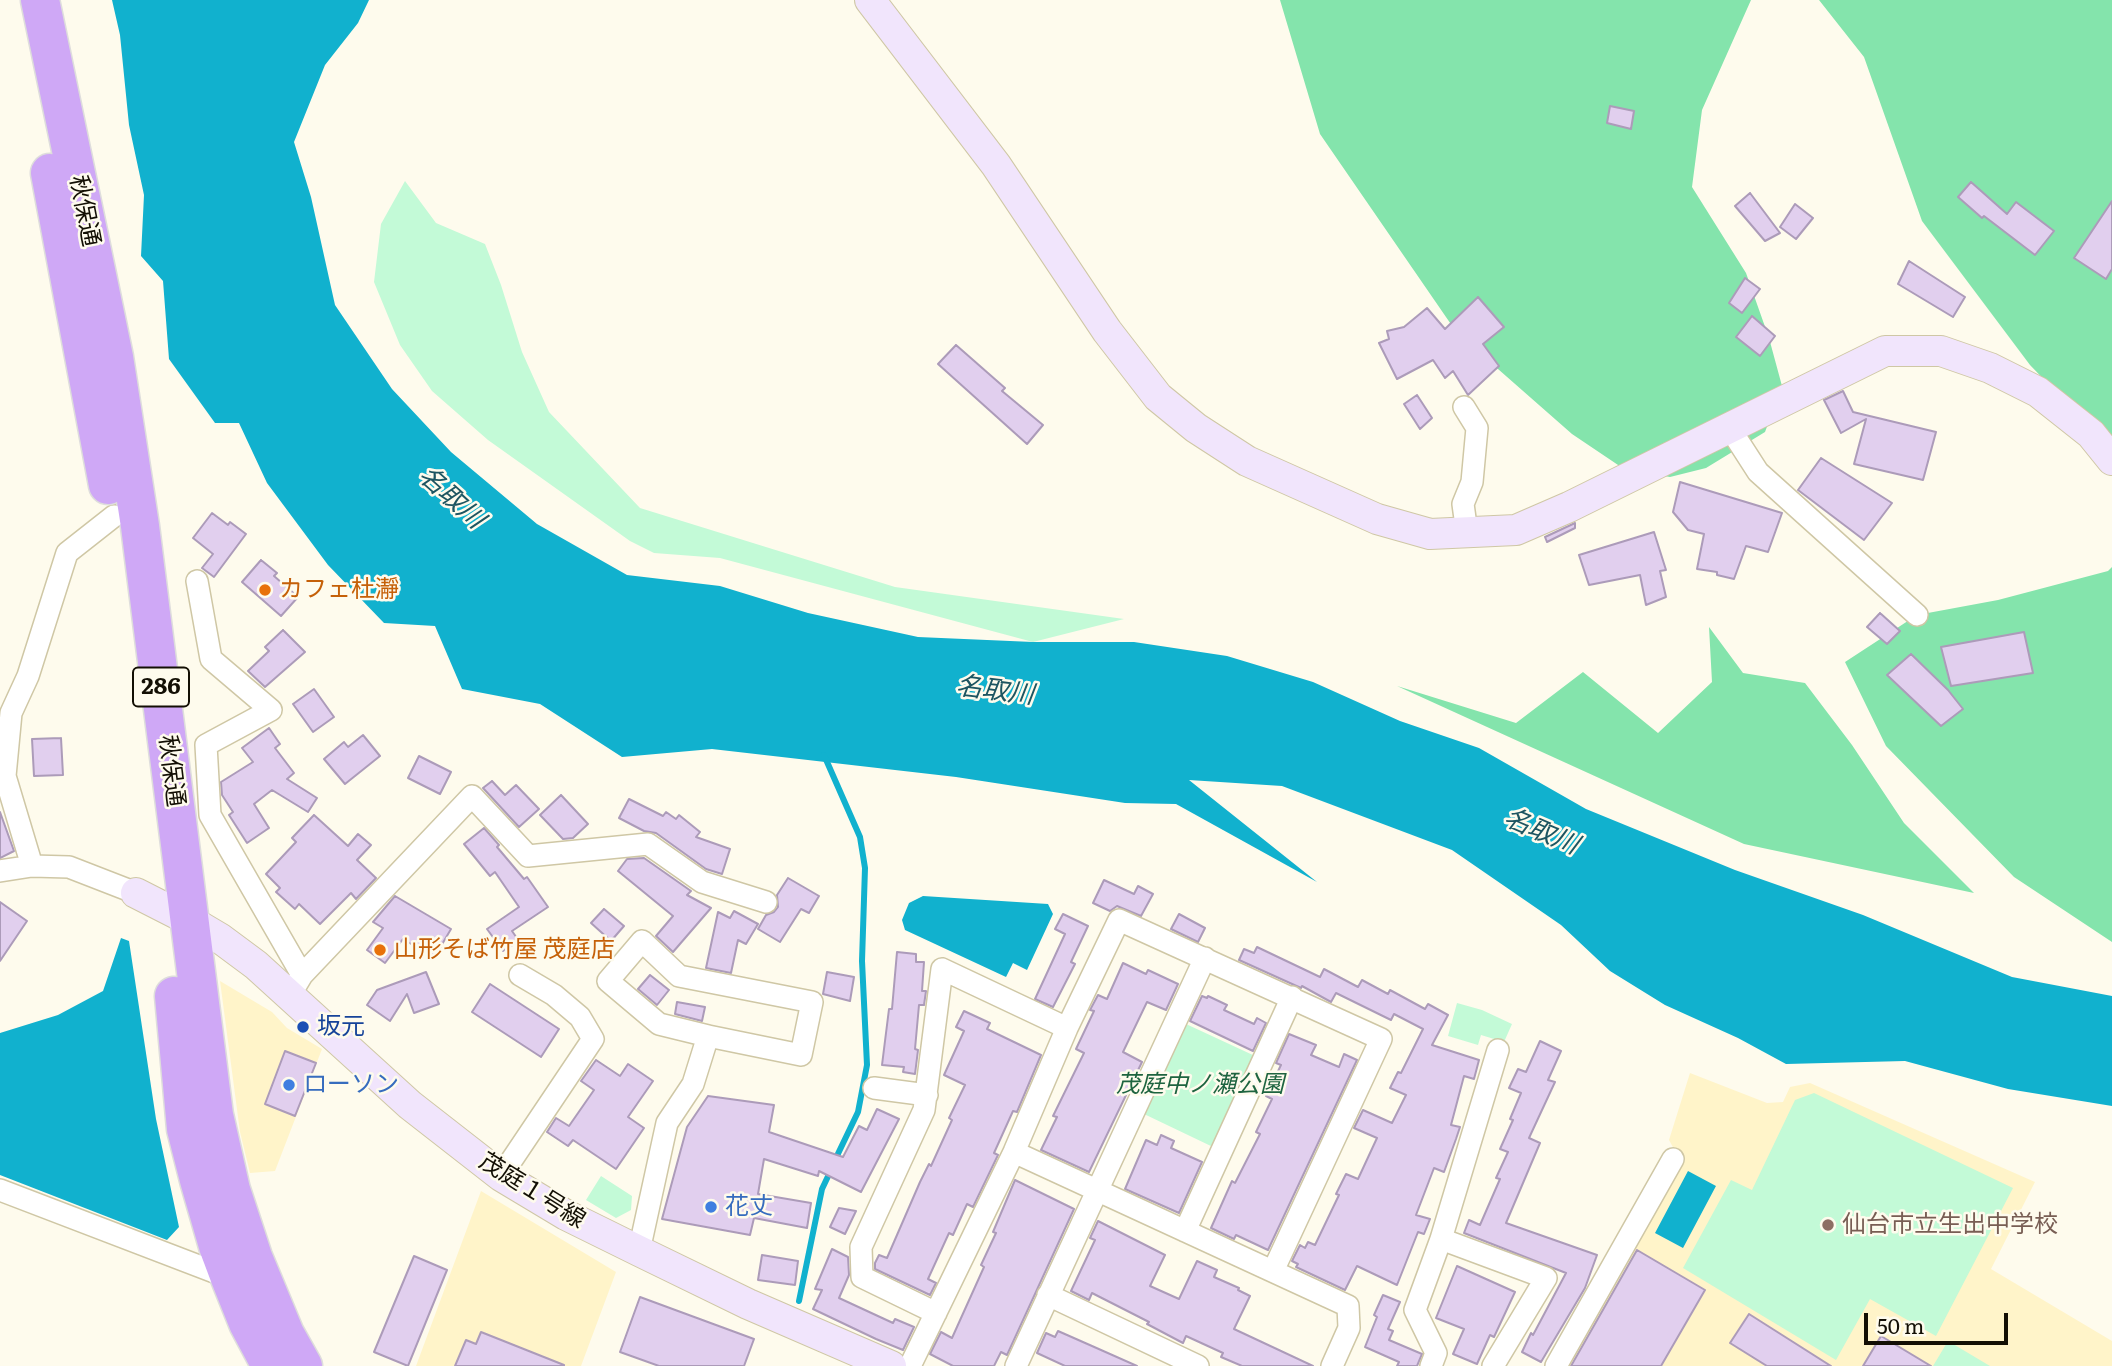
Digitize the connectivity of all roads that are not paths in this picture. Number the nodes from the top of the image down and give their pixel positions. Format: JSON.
{"nodes":[{"id":1,"x":14,"y":0,"type":"edge"},
{"id":2,"x":40,"y":0,"type":"edge"},
{"id":3,"x":870,"y":0,"type":"edge"},
{"id":4,"x":1464,"y":407,"type":"dead end"},
{"id":5,"x":1729,"y":427,"type":"junction"},
{"id":6,"x":2112,"y":460,"type":"edge"},
{"id":7,"x":114,"y":516,"type":"junction"},
{"id":8,"x":1467,"y":533,"type":"junction"},
{"id":9,"x":197,"y":581,"type":"dead end"},
{"id":10,"x":1917,"y":615,"type":"dead end"},
{"id":11,"x":32,"y":866,"type":"junction"},
{"id":12,"x":0,"y":871,"type":"edge"},
{"id":13,"x":766,"y":902,"type":"dead end"},
{"id":14,"x":178,"y":915,"type":"junction"},
{"id":15,"x":1205,"y":958,"type":"junction"},
{"id":16,"x":520,"y":975,"type":"dead end"},
{"id":17,"x":296,"y":985,"type":"junction"},
{"id":18,"x":1292,"y":997,"type":"junction"},
{"id":19,"x":1067,"y":1028,"type":"junction"},
{"id":20,"x":708,"y":1036,"type":"junction"},
{"id":21,"x":1498,"y":1050,"type":"dead end"},
{"id":22,"x":874,"y":1088,"type":"dead end"},
{"id":23,"x":927,"y":1094,"type":"junction"},
{"id":24,"x":1014,"y":1152,"type":"junction"},
{"id":25,"x":1674,"y":1159,"type":"dead end"},
{"id":26,"x":501,"y":1176,"type":"junction"},
{"id":27,"x":0,"y":1190,"type":"edge"},
{"id":28,"x":1098,"y":1192,"type":"junction"},
{"id":29,"x":1185,"y":1231,"type":"junction"},
{"id":30,"x":1441,"y":1239,"type":"junction"},
{"id":31,"x":639,"y":1251,"type":"junction"},
{"id":32,"x":1273,"y":1271,"type":"junction"},
{"id":33,"x":230,"y":1278,"type":"junction"},
{"id":34,"x":1048,"y":1296,"type":"junction"},
{"id":35,"x":936,"y":1313,"type":"junction"},
{"id":36,"x":878,"y":1363,"type":"edge"},
{"id":37,"x":271,"y":1366,"type":"edge"},
{"id":38,"x":303,"y":1366,"type":"edge"},
{"id":39,"x":910,"y":1366,"type":"edge"},
{"id":40,"x":1016,"y":1366,"type":"edge"},
{"id":41,"x":1198,"y":1366,"type":"edge"},
{"id":42,"x":1332,"y":1366,"type":"edge"},
{"id":43,"x":1431,"y":1366,"type":"edge"},
{"id":44,"x":1493,"y":1366,"type":"edge"},
{"id":45,"x":1556,"y":1366,"type":"edge"}],
"edges":[{"from":1,"to":7,"type":"highway","name":"秋保通","number":"286"},
{"from":2,"to":14,"type":"highway","name":"秋保通","number":"286"},
{"from":3,"to":8,"type":"street"},
{"from":4,"to":8,"type":"street"},
{"from":5,"to":6,"type":"street"},
{"from":5,"to":8,"type":"street"},
{"from":5,"to":10,"type":"street"},
{"from":7,"to":11,"type":"street"},
{"from":7,"to":14,"type":"highway","name":"秋保通","number":"286"},
{"from":9,"to":17,"type":"street"},
{"from":11,"to":12,"type":"street"},
{"from":11,"to":14,"type":"street"},
{"from":13,"to":17,"type":"street"},
{"from":14,"to":17,"type":"street","name":"茂庭１号線"},
{"from":14,"to":33,"type":"highway","name":"秋保通","number":"286"},
{"from":14,"to":38,"type":"highway","name":"秋保通","number":"286"},
{"from":15,"to":18,"type":"street"},
{"from":15,"to":19,"type":"street"},
{"from":15,"to":28,"type":"street"},
{"from":16,"to":26,"type":"street"},
{"from":17,"to":26,"type":"street","name":"茂庭１号線"},
{"from":18,"to":29,"type":"street"},
{"from":18,"to":32,"type":"street"},
{"from":19,"to":23,"type":"street"},
{"from":19,"to":24,"type":"street"},
{"from":20,"to":20,"type":"street"},
{"from":20,"to":31,"type":"street"},
{"from":21,"to":30,"type":"street"},
{"from":22,"to":23,"type":"street"},
{"from":23,"to":35,"type":"street"},
{"from":24,"to":28,"type":"street"},
{"from":24,"to":35,"type":"street"},
{"from":25,"to":45,"type":"street"},
{"from":26,"to":31,"type":"street","name":"茂庭１号線"},
{"from":27,"to":33,"type":"street"},
{"from":28,"to":29,"type":"street"},
{"from":28,"to":34,"type":"street"},
{"from":29,"to":32,"type":"street"},
{"from":30,"to":43,"type":"street"},
{"from":30,"to":44,"type":"street"},
{"from":31,"to":36,"type":"street","name":"茂庭１号線"},
{"from":32,"to":42,"type":"street"},
{"from":33,"to":37,"type":"highway","name":"秋保通","number":"286"},
{"from":34,"to":40,"type":"street"},
{"from":34,"to":41,"type":"street"},
{"from":35,"to":39,"type":"street"}]}
